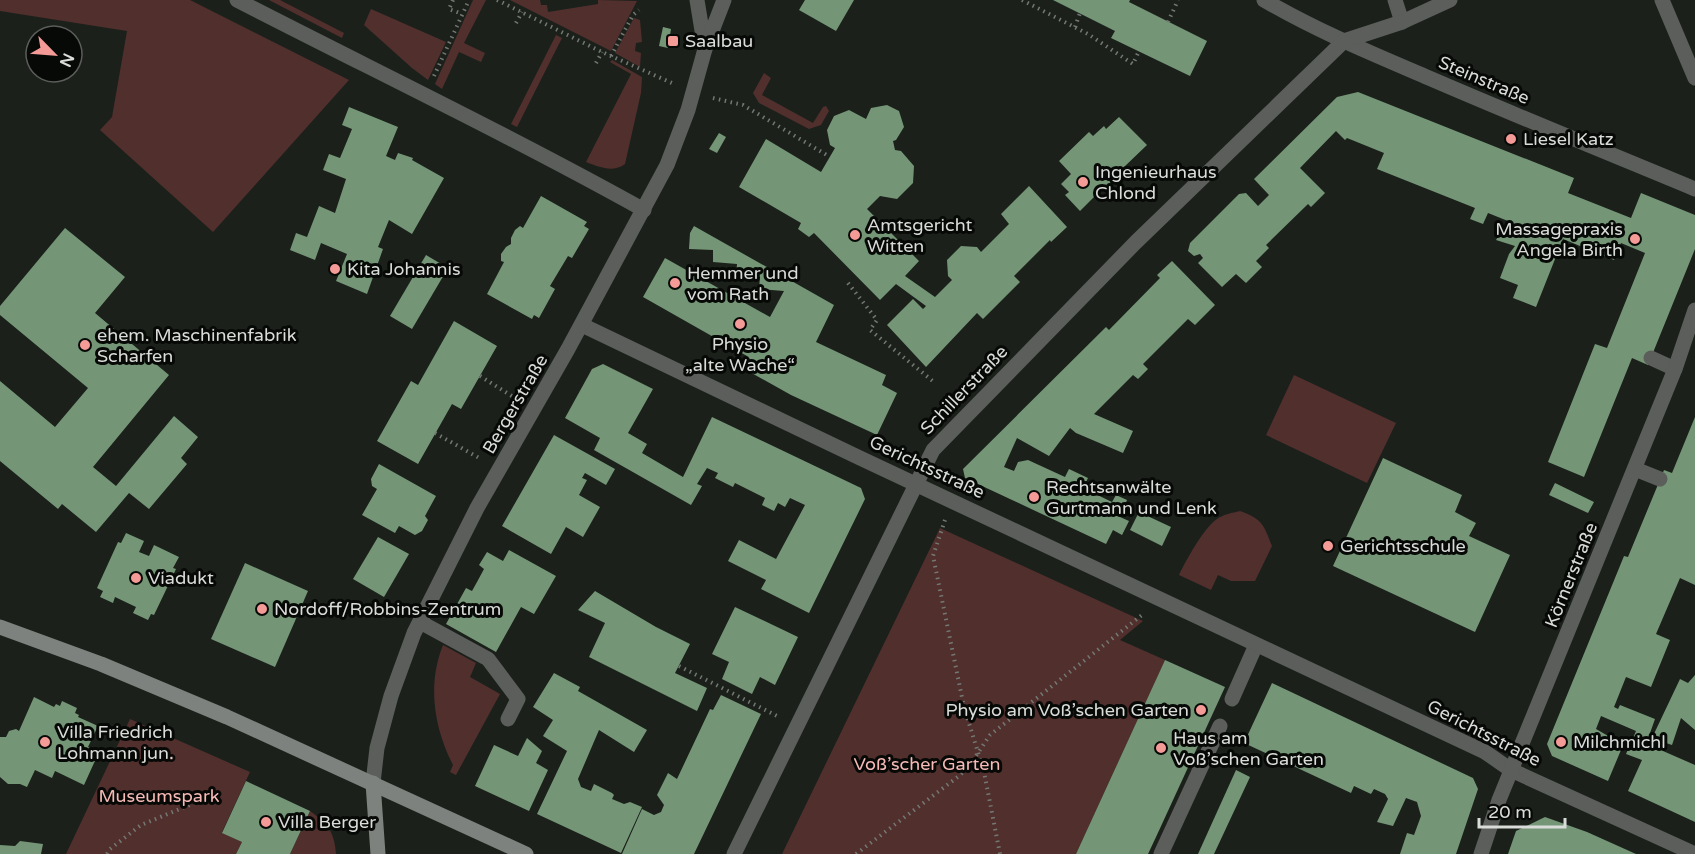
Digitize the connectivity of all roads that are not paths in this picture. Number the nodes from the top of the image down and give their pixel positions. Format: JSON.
{"nodes":[{"id":1,"x":237,"y":0,"type":"edge"},
{"id":2,"x":697,"y":0,"type":"edge"},
{"id":3,"x":724,"y":0,"type":"edge"},
{"id":4,"x":1264,"y":0,"type":"edge"},
{"id":5,"x":1395,"y":0,"type":"edge"},
{"id":6,"x":1450,"y":0,"type":"edge"},
{"id":7,"x":1662,"y":0,"type":"edge"},
{"id":8,"x":1402,"y":22,"type":"junction"},
{"id":9,"x":1344,"y":41,"type":"junction"},
{"id":10,"x":705,"y":49,"type":"junction"},
{"id":11,"x":1695,"y":78,"type":"edge"},
{"id":12,"x":1694,"y":188,"type":"edge"},
{"id":13,"x":644,"y":210,"type":"junction"},
{"id":14,"x":1695,"y":310,"type":"edge"},
{"id":15,"x":582,"y":325,"type":"junction"},
{"id":16,"x":1651,"y":358,"type":"dead end"},
{"id":17,"x":1675,"y":369,"type":"junction"},
{"id":18,"x":1635,"y":469,"type":"junction"},
{"id":19,"x":1660,"y":479,"type":"dead end"},
{"id":20,"x":915,"y":484,"type":"junction"},
{"id":21,"x":420,"y":622,"type":"junction"},
{"id":22,"x":0,"y":627,"type":"edge"},
{"id":23,"x":1256,"y":645,"type":"junction"},
{"id":24,"x":1232,"y":699,"type":"dead end"},
{"id":25,"x":508,"y":719,"type":"dead end"},
{"id":26,"x":1220,"y":726,"type":"dead end"},
{"id":27,"x":1511,"y":770,"type":"junction"},
{"id":28,"x":373,"y":783,"type":"junction"},
{"id":29,"x":378,"y":854,"type":"edge"},
{"id":30,"x":526,"y":854,"type":"edge"},
{"id":31,"x":734,"y":854,"type":"edge"},
{"id":32,"x":1161,"y":854,"type":"edge"},
{"id":33,"x":1481,"y":854,"type":"edge"},
{"id":34,"x":1695,"y":854,"type":"edge"}],
"edges":[{"from":1,"to":13,"type":"street"},
{"from":2,"to":10,"type":"street","name":"Bergerstraße"},
{"from":3,"to":10,"type":"street","name":"Bergerstraße"},
{"from":4,"to":9,"type":"street","name":"Steinstraße"},
{"from":5,"to":8,"type":"street"},
{"from":6,"to":8,"type":"street"},
{"from":7,"to":11,"type":"street"},
{"from":8,"to":9,"type":"street"},
{"from":9,"to":12,"type":"street","name":"Steinstraße"},
{"from":9,"to":20,"type":"street","name":"Schillerstraße"},
{"from":10,"to":13,"type":"street","name":"Bergerstraße"},
{"from":13,"to":15,"type":"street","name":"Bergerstraße"},
{"from":14,"to":17,"type":"street","name":"Körnerstraße"},
{"from":15,"to":20,"type":"street","name":"Gerichtsstraße"},
{"from":15,"to":21,"type":"street","name":"Bergerstraße"},
{"from":16,"to":17,"type":"street"},
{"from":17,"to":18,"type":"street","name":"Körnerstraße"},
{"from":18,"to":19,"type":"street"},
{"from":18,"to":27,"type":"street","name":"Körnerstraße"},
{"from":20,"to":23,"type":"street","name":"Gerichtsstraße"},
{"from":20,"to":31,"type":"street","name":"Schillerstraße"},
{"from":21,"to":25,"type":"street"},
{"from":21,"to":28,"type":"street","name":"Bergerstraße"},
{"from":22,"to":28,"type":"main road"},
{"from":23,"to":24,"type":"street"},
{"from":23,"to":27,"type":"street","name":"Gerichtsstraße"},
{"from":26,"to":32,"type":"street"},
{"from":27,"to":33,"type":"street","name":"Körnerstraße"},
{"from":27,"to":34,"type":"street","name":"Gerichtsstraße"},
{"from":28,"to":29,"type":"main road"},
{"from":28,"to":30,"type":"main road"}]}
